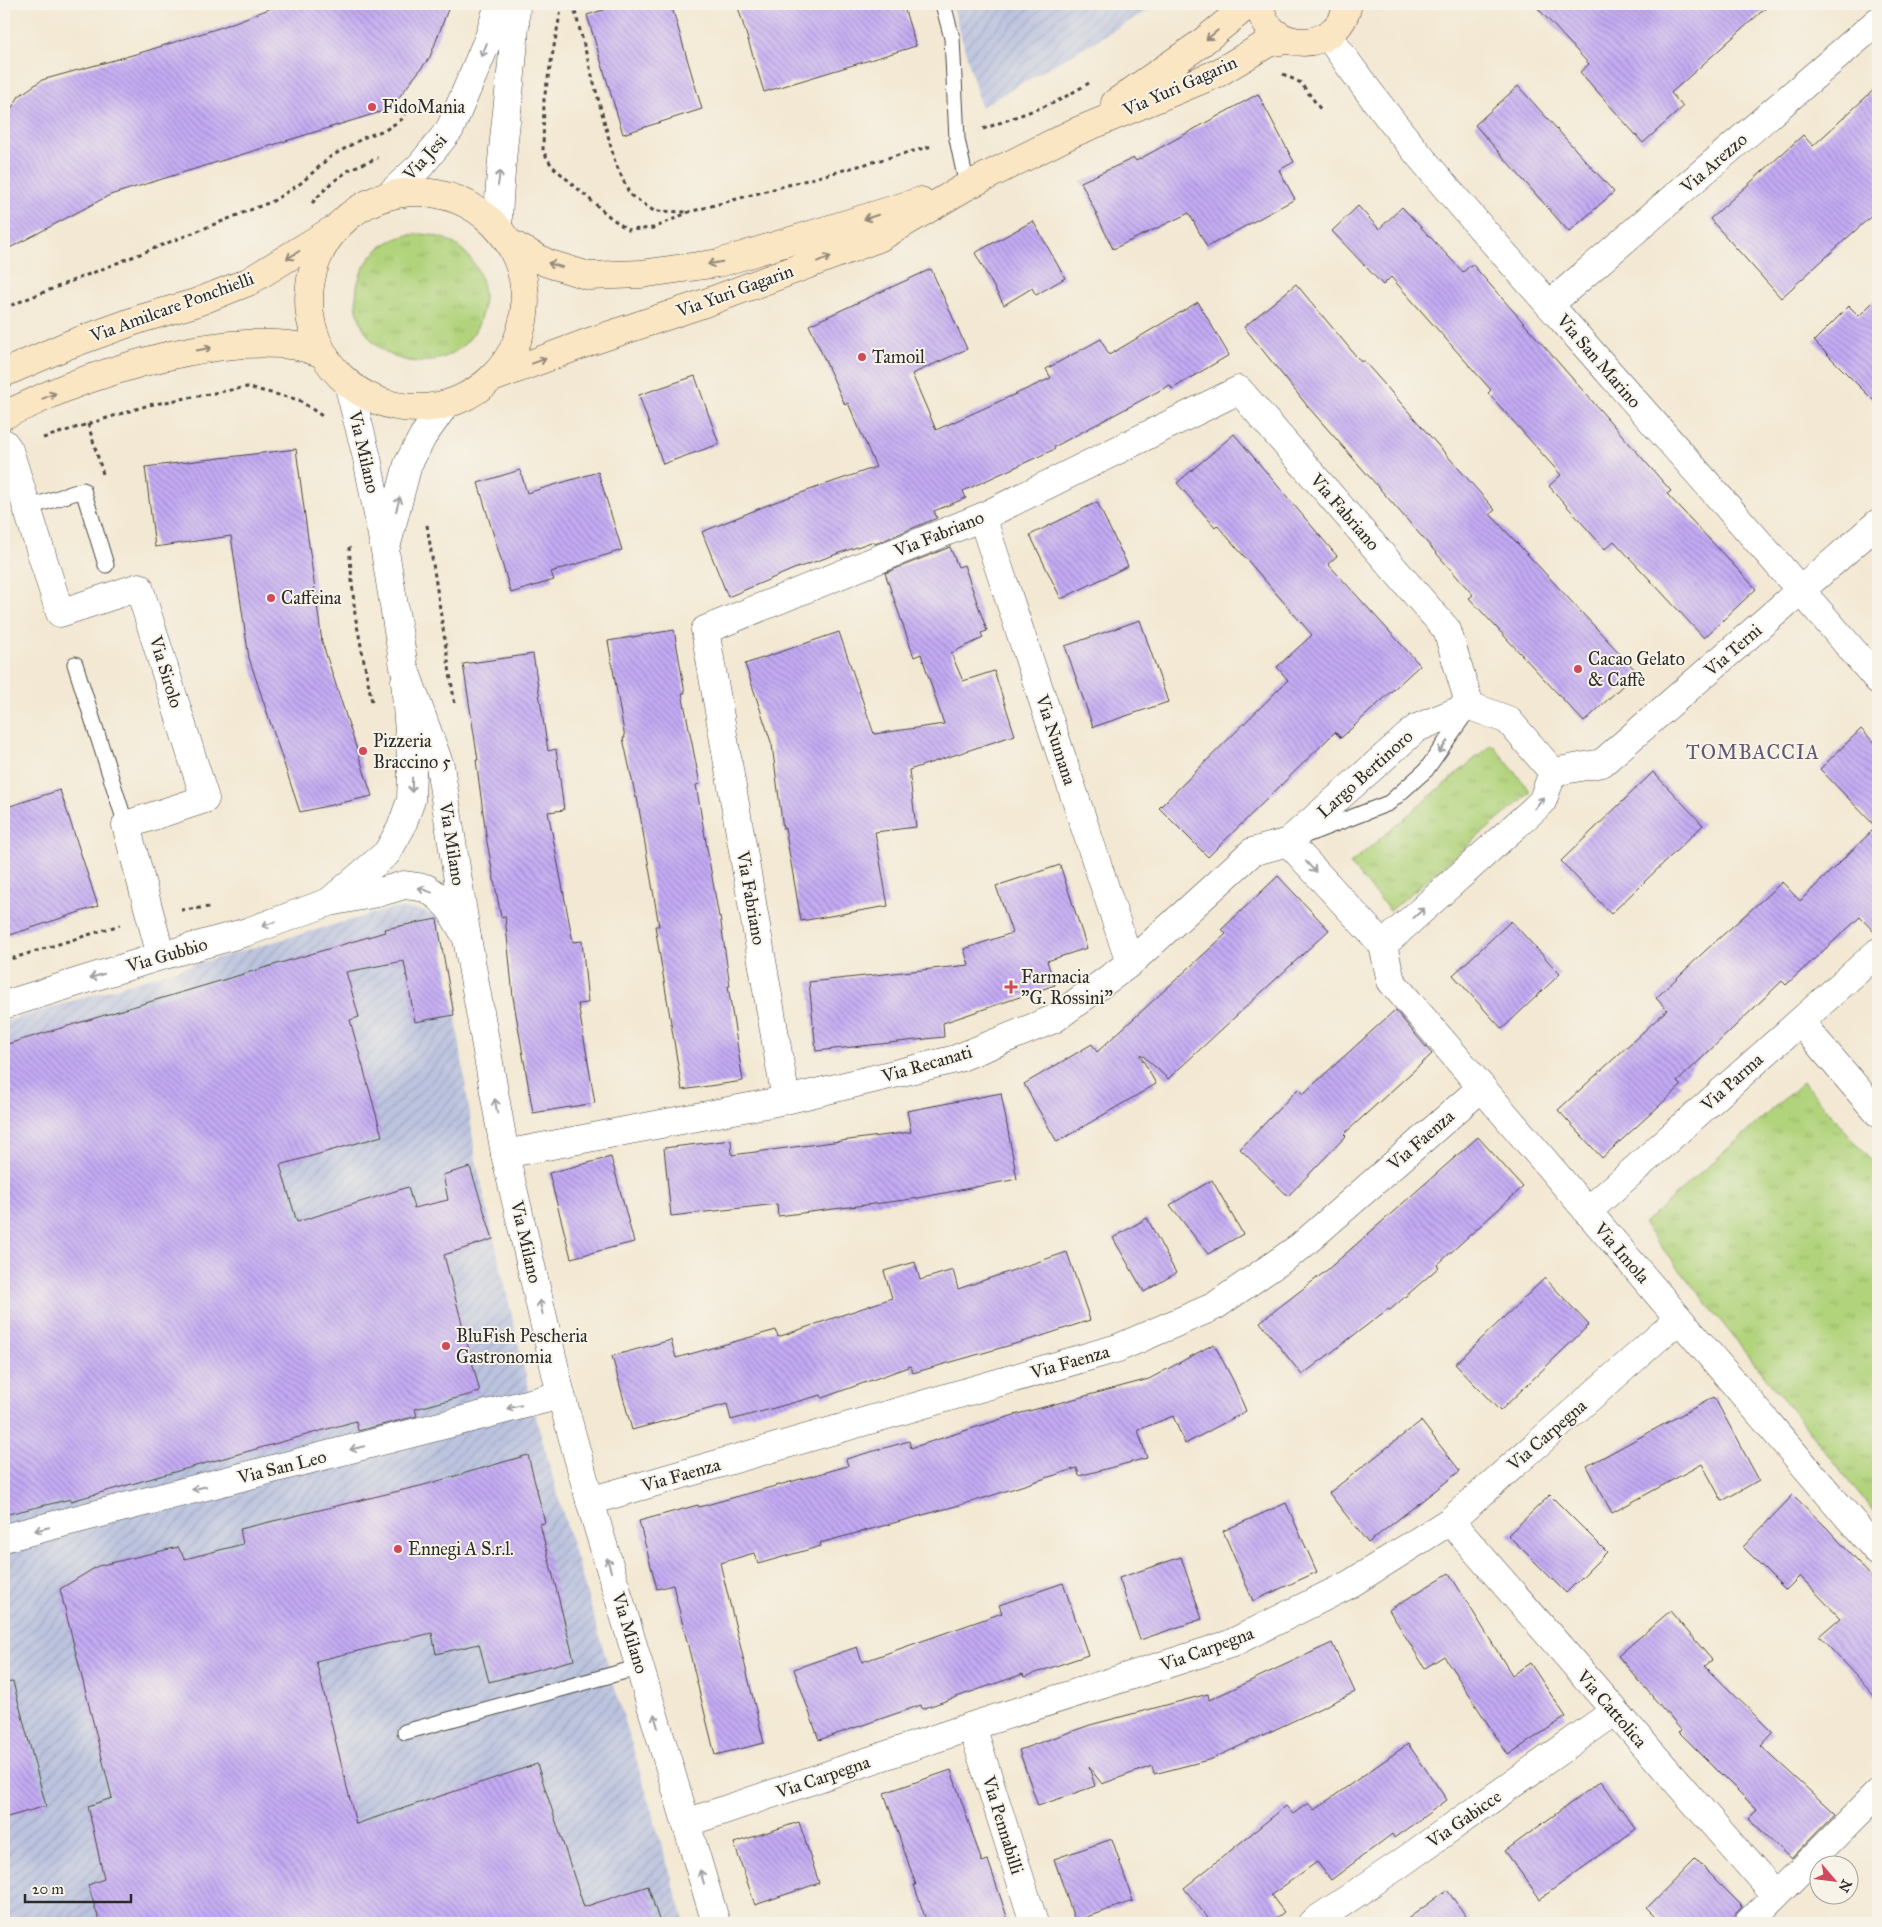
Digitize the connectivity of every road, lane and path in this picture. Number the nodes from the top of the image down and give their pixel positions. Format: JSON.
{"nodes":[{"id":1,"x":499,"y":4,"type":"edge"},
{"id":2,"x":516,"y":4,"type":"edge"},
{"id":3,"x":562,"y":4,"type":"edge"},
{"id":4,"x":572,"y":4,"type":"edge"},
{"id":5,"x":943,"y":4,"type":"edge"},
{"id":6,"x":1249,"y":4,"type":"edge"},
{"id":7,"x":1260,"y":4,"type":"edge"},
{"id":8,"x":1348,"y":4,"type":"edge"},
{"id":9,"x":1878,"y":21,"type":"edge"},
{"id":10,"x":1328,"y":35,"type":"junction"},
{"id":11,"x":1287,"y":40,"type":"junction"},
{"id":12,"x":1282,"y":74,"type":"dead end"},
{"id":13,"x":1090,"y":82,"type":"dead end"},
{"id":14,"x":412,"y":104,"type":"dead end"},
{"id":15,"x":1322,"y":110,"type":"dead end"},
{"id":16,"x":1073,"y":133,"type":"junction"},
{"id":17,"x":957,"y":139,"type":"junction"},
{"id":18,"x":384,"y":153,"type":"dead end"},
{"id":19,"x":967,"y":186,"type":"junction"},
{"id":20,"x":389,"y":195,"type":"junction"},
{"id":21,"x":306,"y":209,"type":"dead end"},
{"id":22,"x":689,"y":212,"type":"junction"},
{"id":23,"x":334,"y":229,"type":"junction"},
{"id":24,"x":504,"y":235,"type":"junction"},
{"id":25,"x":1549,"y":305,"type":"junction"},
{"id":26,"x":4,"y":308,"type":"edge"},
{"id":27,"x":323,"y":354,"type":"junction"},
{"id":28,"x":4,"y":373,"type":"edge"},
{"id":29,"x":493,"y":378,"type":"junction"},
{"id":30,"x":348,"y":383,"type":"junction"},
{"id":31,"x":445,"y":404,"type":"junction"},
{"id":32,"x":4,"y":415,"type":"edge"},
{"id":33,"x":324,"y":417,"type":"dead end"},
{"id":34,"x":43,"y":438,"type":"dead end"},
{"id":35,"x":4,"y":443,"type":"edge"},
{"id":36,"x":27,"y":508,"type":"junction"},
{"id":37,"x":982,"y":517,"type":"junction"},
{"id":38,"x":1878,"y":523,"type":"edge"},
{"id":39,"x":348,"y":538,"type":"dead end"},
{"id":40,"x":385,"y":551,"type":"junction"},
{"id":41,"x":106,"y":565,"type":"dead end"},
{"id":42,"x":1802,"y":591,"type":"junction"},
{"id":43,"x":75,"y":664,"type":"dead end"},
{"id":44,"x":404,"y":667,"type":"junction"},
{"id":45,"x":1878,"y":680,"type":"edge"},
{"id":46,"x":1470,"y":706,"type":"junction"},
{"id":47,"x":373,"y":708,"type":"dead end"},
{"id":48,"x":1553,"y":772,"type":"junction"},
{"id":49,"x":126,"y":825,"type":"junction"},
{"id":50,"x":1288,"y":842,"type":"junction"},
{"id":51,"x":329,"y":902,"type":"junction"},
{"id":52,"x":213,"y":906,"type":"dead end"},
{"id":53,"x":176,"y":911,"type":"dead end"},
{"id":54,"x":123,"y":924,"type":"dead end"},
{"id":55,"x":467,"y":938,"type":"junction"},
{"id":56,"x":1383,"y":945,"type":"junction"},
{"id":57,"x":1878,"y":952,"type":"edge"},
{"id":58,"x":161,"y":956,"type":"junction"},
{"id":59,"x":4,"y":961,"type":"edge"},
{"id":60,"x":1130,"y":963,"type":"junction"},
{"id":61,"x":4,"y":1005,"type":"edge"},
{"id":62,"x":1800,"y":1022,"type":"junction"},
{"id":63,"x":1480,"y":1088,"type":"junction"},
{"id":64,"x":786,"y":1100,"type":"junction"},
{"id":65,"x":1878,"y":1113,"type":"edge"},
{"id":66,"x":505,"y":1154,"type":"junction"},
{"id":67,"x":1587,"y":1212,"type":"junction"},
{"id":68,"x":1679,"y":1319,"type":"junction"},
{"id":69,"x":561,"y":1395,"type":"junction"},
{"id":70,"x":590,"y":1501,"type":"junction"},
{"id":71,"x":1450,"y":1521,"type":"junction"},
{"id":72,"x":4,"y":1538,"type":"edge"},
{"id":73,"x":1878,"y":1552,"type":"edge"},
{"id":74,"x":640,"y":1667,"type":"junction"},
{"id":75,"x":1614,"y":1712,"type":"junction"},
{"id":76,"x":972,"y":1726,"type":"junction"},
{"id":77,"x":405,"y":1732,"type":"dead end"},
{"id":78,"x":1878,"y":1793,"type":"edge"},
{"id":79,"x":686,"y":1823,"type":"junction"},
{"id":80,"x":1776,"y":1896,"type":"junction"},
{"id":81,"x":716,"y":1923,"type":"edge"},
{"id":82,"x":1034,"y":1923,"type":"edge"},
{"id":83,"x":1312,"y":1923,"type":"edge"},
{"id":84,"x":1749,"y":1923,"type":"edge"}],
"edges":[{"from":1,"to":20,"type":"street","name":"Via Jesi","one_way":true},
{"from":24,"to":2,"type":"street","one_way":true},
{"from":3,"to":22,"type":"path"},
{"from":4,"to":22,"type":"path"},
{"from":5,"to":17,"type":"lane"},
{"from":6,"to":16,"type":"main road","name":"Via Yuri Gagarin","one_way":true},
{"from":7,"to":11,"type":"main road"},
{"from":8,"to":10,"type":"main road"},
{"from":9,"to":25,"type":"street","name":"Via Arezzo"},
{"from":10,"to":11,"type":"main road","name":"Via Yuri Gagarin"},
{"from":10,"to":25,"type":"street","name":"Via San Marino"},
{"from":11,"to":16,"type":"main road","name":"Via Yuri Gagarin"},
{"from":12,"to":15,"type":"path"},
{"from":13,"to":17,"type":"path"},
{"from":14,"to":26,"type":"path"},
{"from":16,"to":19,"type":"main road","name":"Via Yuri Gagarin"},
{"from":17,"to":19,"type":"lane"},
{"from":17,"to":22,"type":"path"},
{"from":18,"to":21,"type":"path"},
{"from":19,"to":24,"type":"main road","name":"Via Yuri Gagarin","one_way":true},
{"from":29,"to":19,"type":"main road","name":"Via Yuri Gagarin","one_way":true},
{"from":20,"to":23,"type":"main road"},
{"from":20,"to":24,"type":"main road"},
{"from":23,"to":27,"type":"main road"},
{"from":23,"to":28,"type":"main road","name":"Via Amilcare Ponchielli","one_way":true},
{"from":24,"to":29,"type":"main road"},
{"from":25,"to":42,"type":"street","name":"Via San Marino"},
{"from":27,"to":30,"type":"main road"},
{"from":32,"to":27,"type":"main road","one_way":true},
{"from":29,"to":31,"type":"main road"},
{"from":30,"to":31,"type":"main road"},
{"from":30,"to":40,"type":"street","name":"Via Milano"},
{"from":40,"to":31,"type":"street","name":"Via Milano","one_way":true},
{"from":33,"to":34,"type":"path"},
{"from":35,"to":36,"type":"street","name":"Via Sirolo"},
{"from":36,"to":41,"type":"lane"},
{"from":36,"to":49,"type":"street","name":"Via Sirolo"},
{"from":37,"to":46,"type":"street","name":"Via Fabriano"},
{"from":37,"to":60,"type":"street","name":"Via Numana"},
{"from":37,"to":64,"type":"street","name":"Via Fabriano"},
{"from":38,"to":42,"type":"street","name":"Via Terni"},
{"from":39,"to":47,"type":"path"},
{"from":40,"to":44,"type":"street","name":"Via Milano"},
{"from":42,"to":45,"type":"street","name":"Via San Marino"},
{"from":42,"to":48,"type":"street","name":"Via Terni"},
{"from":43,"to":49,"type":"lane"},
{"from":44,"to":51,"type":"street","name":"Via Gubbio","one_way":true},
{"from":44,"to":55,"type":"street","name":"Via Milano"},
{"from":46,"to":48,"type":"street"},
{"from":46,"to":50,"type":"street","name":"Largo Bertinoro"},
{"from":46,"to":50,"type":"lane","one_way":true},
{"from":56,"to":48,"type":"street","one_way":true},
{"from":49,"to":58,"type":"street"},
{"from":50,"to":56,"type":"street","one_way":true},
{"from":50,"to":60,"type":"street","name":"Via Recanati"},
{"from":55,"to":51,"type":"street","name":"Via Gubbio","one_way":true},
{"from":51,"to":58,"type":"street","name":"Via Gubbio","one_way":true},
{"from":52,"to":53,"type":"path"},
{"from":54,"to":59,"type":"path"},
{"from":66,"to":55,"type":"street","name":"Via Milano","one_way":true},
{"from":56,"to":63,"type":"street","name":"Via Imola"},
{"from":57,"to":62,"type":"street","name":"Via Parma"},
{"from":58,"to":61,"type":"street","name":"Via Gubbio","one_way":true},
{"from":60,"to":64,"type":"street","name":"Via Recanati"},
{"from":62,"to":65,"type":"street"},
{"from":62,"to":67,"type":"street","name":"Via Parma"},
{"from":63,"to":67,"type":"street","name":"Via Imola"},
{"from":63,"to":70,"type":"street","name":"Via Faenza"},
{"from":64,"to":66,"type":"street","name":"Via Recanati"},
{"from":69,"to":66,"type":"street","name":"Via Milano","one_way":true},
{"from":67,"to":68,"type":"street","name":"Via Imola"},
{"from":68,"to":71,"type":"street","name":"Via Carpegna"},
{"from":68,"to":73,"type":"street","name":"Via Imola"},
{"from":69,"to":70,"type":"street","name":"Via Milano"},
{"from":69,"to":72,"type":"street","name":"Via San Leo","one_way":true},
{"from":74,"to":70,"type":"street","name":"Via Milano","one_way":true},
{"from":71,"to":75,"type":"street","name":"Via Cattolica"},
{"from":71,"to":76,"type":"street","name":"Via Carpegna"},
{"from":74,"to":77,"type":"lane"},
{"from":79,"to":74,"type":"street","name":"Via Milano","one_way":true},
{"from":75,"to":80,"type":"street","name":"Via Cattolica"},
{"from":75,"to":83,"type":"street","name":"Via Gabicce"},
{"from":76,"to":79,"type":"street","name":"Via Carpegna"},
{"from":76,"to":82,"type":"street","name":"Via Pennabilli"},
{"from":78,"to":80,"type":"street"},
{"from":81,"to":79,"type":"street","name":"Via Milano","one_way":true},
{"from":80,"to":84,"type":"street"}]}
